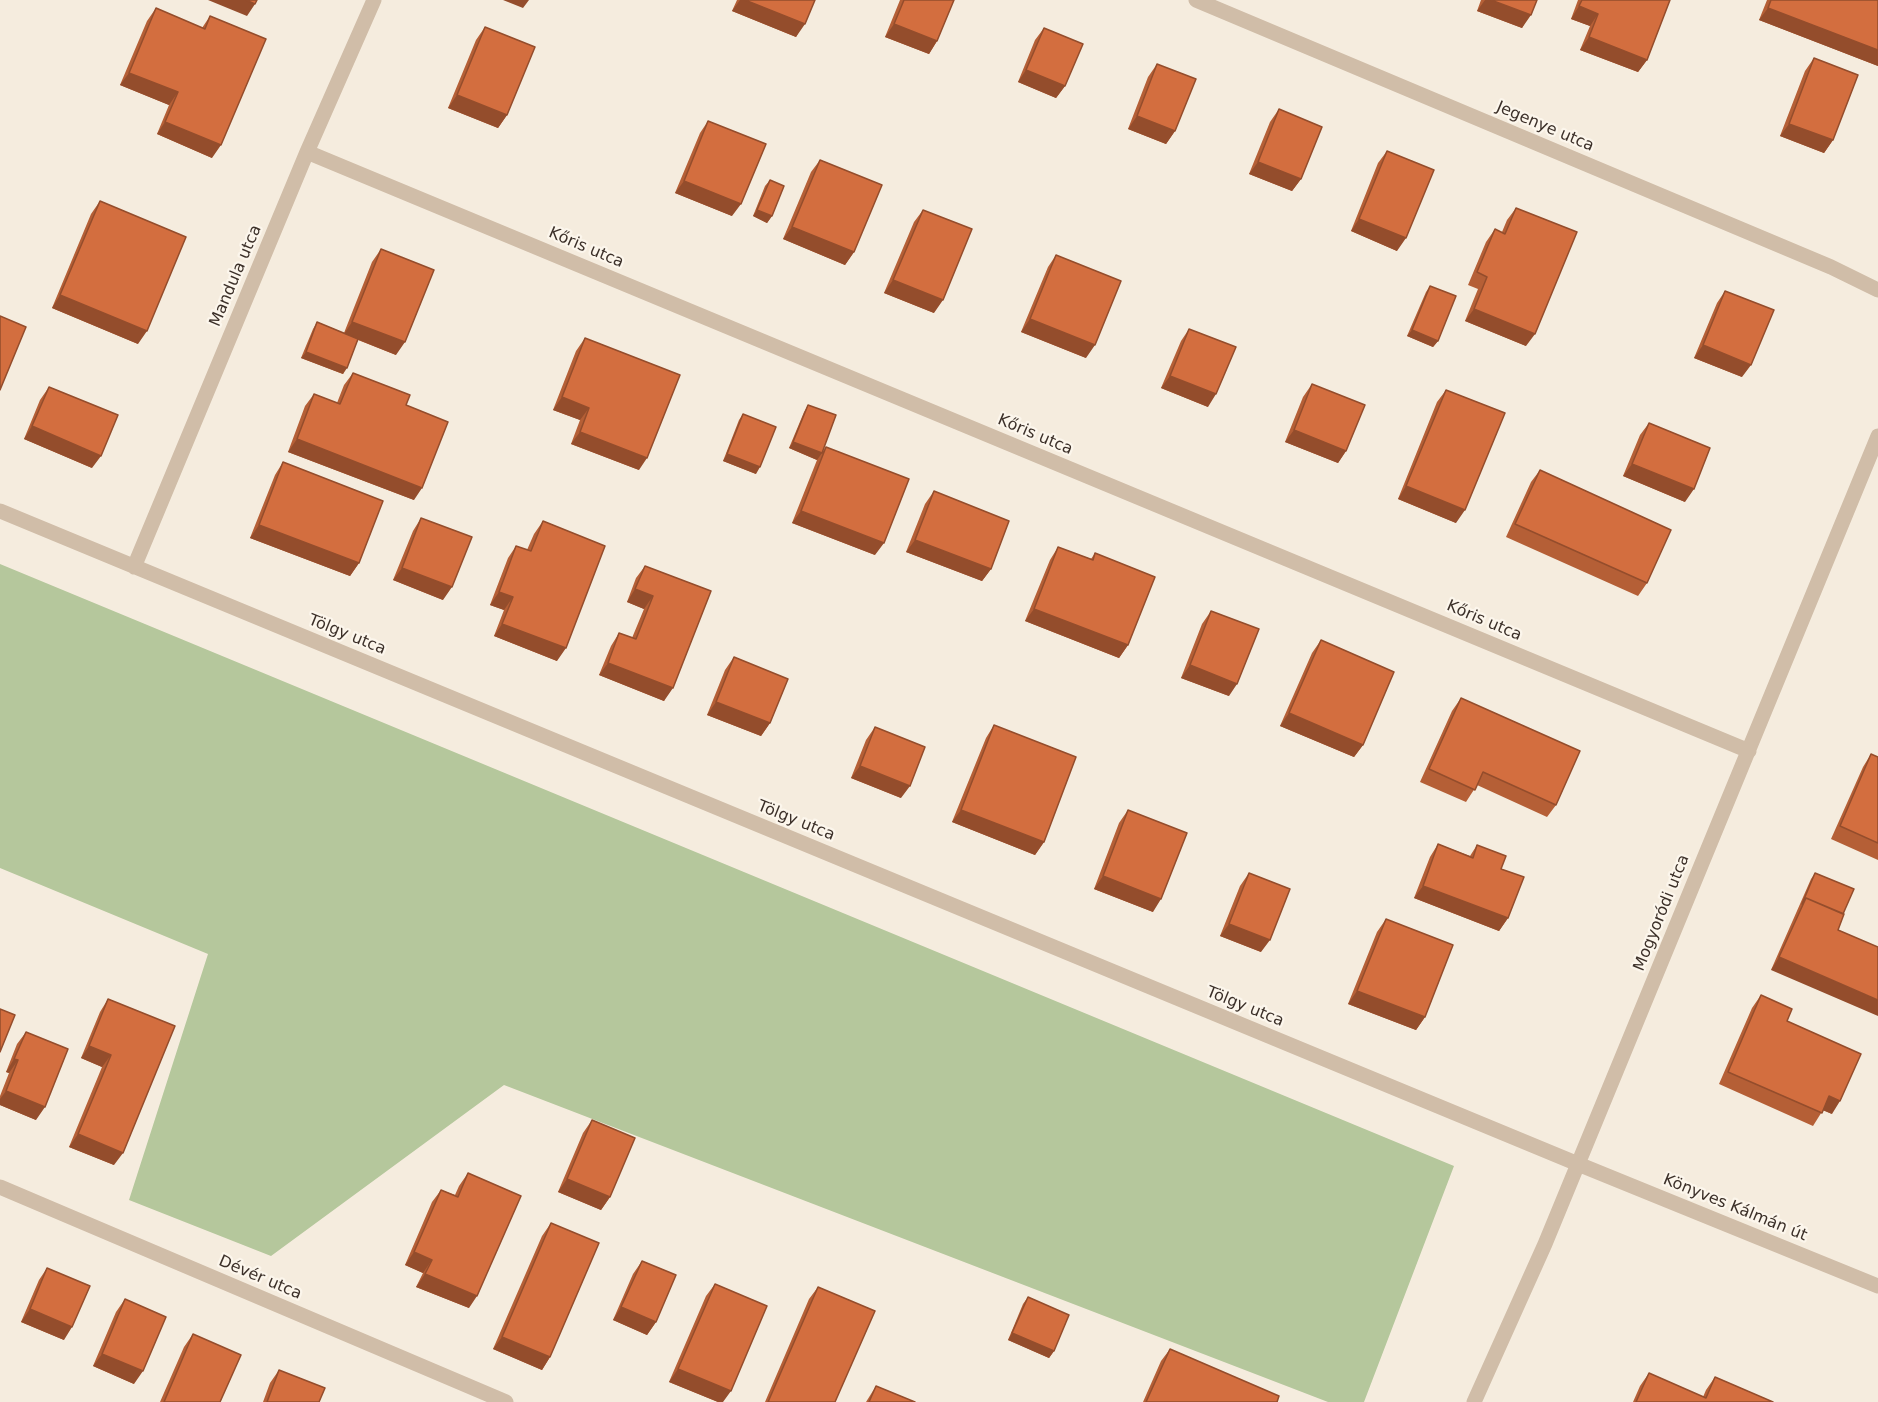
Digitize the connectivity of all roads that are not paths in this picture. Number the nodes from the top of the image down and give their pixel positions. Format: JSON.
{"nodes":[{"id":1,"x":374,"y":0,"type":"edge"},
{"id":2,"x":1196,"y":0,"type":"edge"},
{"id":3,"x":307,"y":152,"type":"junction"},
{"id":4,"x":1878,"y":290,"type":"edge"},
{"id":5,"x":1878,"y":436,"type":"edge"},
{"id":6,"x":0,"y":511,"type":"edge"},
{"id":7,"x":134,"y":567,"type":"junction"},
{"id":8,"x":1749,"y":751,"type":"junction"},
{"id":9,"x":1578,"y":1164,"type":"junction"},
{"id":10,"x":0,"y":1187,"type":"edge"},
{"id":11,"x":1878,"y":1286,"type":"edge"},
{"id":12,"x":506,"y":1402,"type":"edge"},
{"id":13,"x":1473,"y":1402,"type":"edge"}],
"edges":[{"from":1,"to":3,"type":"street","name":"Mandula utca"},
{"from":2,"to":4,"type":"street","name":"Jegenye utca"},
{"from":3,"to":7,"type":"street","name":"Mandula utca"},
{"from":3,"to":8,"type":"street","name":"Kőris utca"},
{"from":5,"to":8,"type":"street","name":"Mogyoródi utca"},
{"from":6,"to":7,"type":"street","name":"Tölgy utca"},
{"from":7,"to":9,"type":"street","name":"Tölgy utca"},
{"from":8,"to":9,"type":"street","name":"Mogyoródi utca"},
{"from":9,"to":11,"type":"street","name":"Könyves Kálmán út"},
{"from":9,"to":13,"type":"street","name":"Mogyoródi utca"},
{"from":10,"to":12,"type":"street","name":"Dévér utca"}]}
